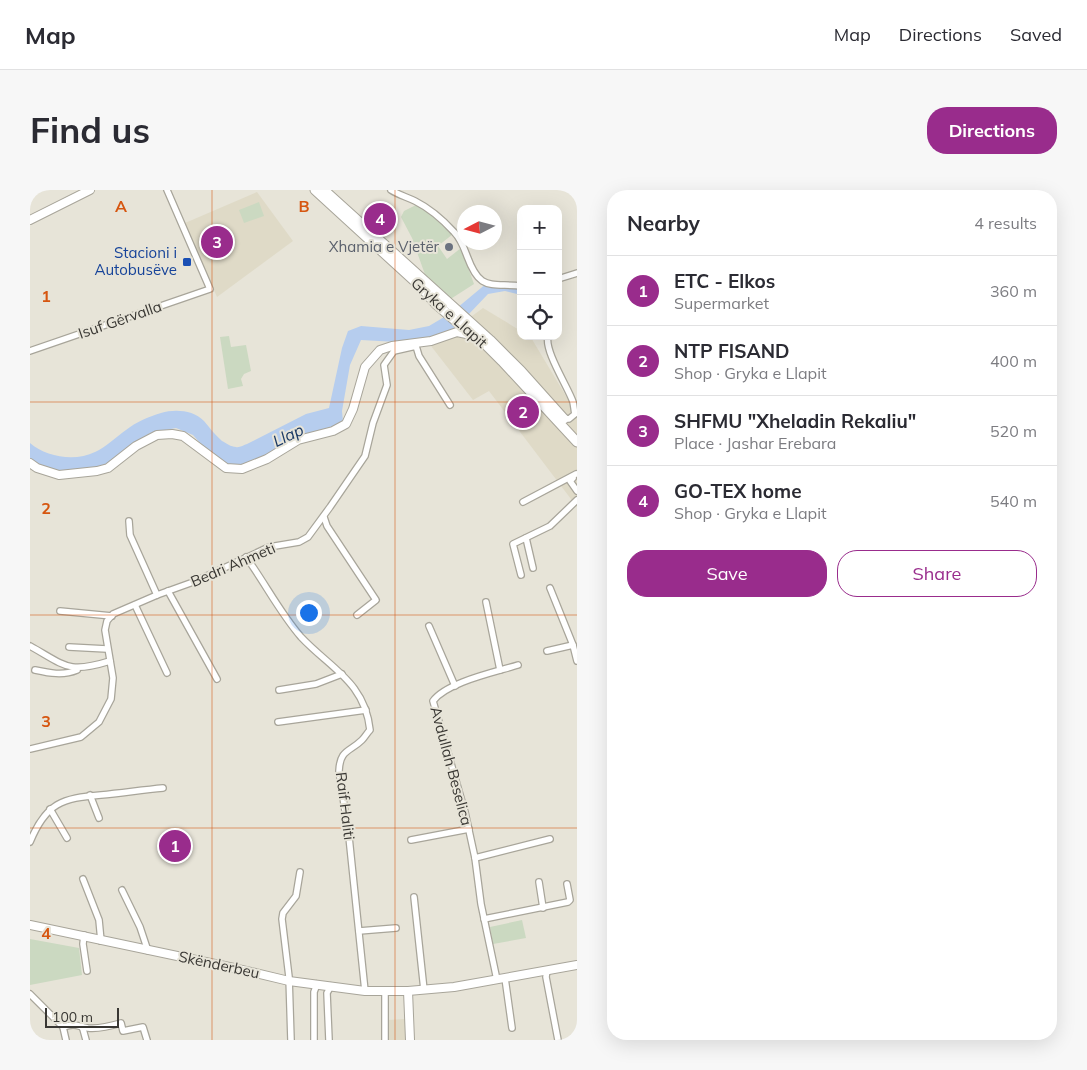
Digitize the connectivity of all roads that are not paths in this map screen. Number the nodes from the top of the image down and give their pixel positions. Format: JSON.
{"nodes":[{"id":1,"x":90,"y":190,"type":"edge"},
{"id":2,"x":167,"y":190,"type":"edge"},
{"id":3,"x":315,"y":190,"type":"edge"},
{"id":4,"x":324,"y":190,"type":"edge"},
{"id":5,"x":391,"y":190,"type":"edge"},
{"id":6,"x":79,"y":192,"type":"edge"},
{"id":7,"x":30,"y":220,"type":"edge"},
{"id":8,"x":577,"y":273,"type":"edge"},
{"id":9,"x":562,"y":278,"type":"edge"},
{"id":10,"x":517,"y":286,"type":"edge"},
{"id":11,"x":439,"y":300,"type":"junction"},
{"id":12,"x":469,"y":330,"type":"junction"},
{"id":13,"x":547,"y":340,"type":"edge"},
{"id":14,"x":30,"y":351,"type":"edge"},
{"id":15,"x":450,"y":405,"type":"dead end"},
{"id":16,"x":562,"y":419,"type":"junction"},
{"id":17,"x":577,"y":439,"type":"edge"},
{"id":18,"x":30,"y":464,"type":"edge"},
{"id":19,"x":576,"y":473,"type":"edge"},
{"id":20,"x":577,"y":491,"type":"edge"},
{"id":21,"x":577,"y":500,"type":"edge"},
{"id":22,"x":523,"y":502,"type":"dead end"},
{"id":23,"x":324,"y":517,"type":"junction"},
{"id":24,"x":129,"y":521,"type":"dead end"},
{"id":25,"x":526,"y":538,"type":"junction"},
{"id":26,"x":246,"y":557,"type":"junction"},
{"id":27,"x":533,"y":568,"type":"dead end"},
{"id":28,"x":521,"y":575,"type":"dead end"},
{"id":29,"x":550,"y":588,"type":"dead end"},
{"id":30,"x":168,"y":592,"type":"junction"},
{"id":31,"x":157,"y":595,"type":"junction"},
{"id":32,"x":486,"y":602,"type":"dead end"},
{"id":33,"x":135,"y":605,"type":"junction"},
{"id":34,"x":60,"y":611,"type":"dead end"},
{"id":35,"x":357,"y":615,"type":"dead end"},
{"id":36,"x":112,"y":616,"type":"junction"},
{"id":37,"x":429,"y":626,"type":"dead end"},
{"id":38,"x":573,"y":645,"type":"junction"},
{"id":39,"x":30,"y":646,"type":"edge"},
{"id":40,"x":69,"y":647,"type":"dead end"},
{"id":41,"x":107,"y":649,"type":"junction"},
{"id":42,"x":547,"y":651,"type":"dead end"},
{"id":43,"x":110,"y":661,"type":"junction"},
{"id":44,"x":577,"y":661,"type":"edge"},
{"id":45,"x":518,"y":665,"type":"dead end"},
{"id":46,"x":78,"y":669,"type":"junction"},
{"id":47,"x":34,"y":670,"type":"dead end"},
{"id":48,"x":500,"y":670,"type":"junction"},
{"id":49,"x":167,"y":673,"type":"dead end"},
{"id":50,"x":342,"y":674,"type":"junction"},
{"id":51,"x":217,"y":679,"type":"dead end"},
{"id":52,"x":455,"y":686,"type":"junction"},
{"id":53,"x":279,"y":690,"type":"dead end"},
{"id":54,"x":366,"y":710,"type":"junction"},
{"id":55,"x":278,"y":722,"type":"dead end"},
{"id":56,"x":30,"y":749,"type":"edge"},
{"id":57,"x":163,"y":788,"type":"dead end"},
{"id":58,"x":90,"y":795,"type":"junction"},
{"id":59,"x":50,"y":810,"type":"junction"},
{"id":60,"x":99,"y":818,"type":"dead end"},
{"id":61,"x":468,"y":828,"type":"junction"},
{"id":62,"x":67,"y":838,"type":"dead end"},
{"id":63,"x":550,"y":839,"type":"dead end"},
{"id":64,"x":411,"y":840,"type":"dead end"},
{"id":65,"x":30,"y":842,"type":"edge"},
{"id":66,"x":475,"y":858,"type":"junction"},
{"id":67,"x":300,"y":872,"type":"dead end"},
{"id":68,"x":83,"y":879,"type":"dead end"},
{"id":69,"x":539,"y":882,"type":"dead end"},
{"id":70,"x":568,"y":884,"type":"dead end"},
{"id":71,"x":122,"y":890,"type":"dead end"},
{"id":72,"x":414,"y":897,"type":"dead end"},
{"id":73,"x":543,"y":908,"type":"junction"},
{"id":74,"x":484,"y":919,"type":"junction"},
{"id":75,"x":30,"y":925,"type":"edge"},
{"id":76,"x":396,"y":928,"type":"dead end"},
{"id":77,"x":359,"y":931,"type":"junction"},
{"id":78,"x":84,"y":935,"type":"junction"},
{"id":79,"x":101,"y":941,"type":"junction"},
{"id":80,"x":148,"y":950,"type":"junction"},
{"id":81,"x":577,"y":966,"type":"edge"},
{"id":82,"x":547,"y":970,"type":"junction"},
{"id":83,"x":87,"y":971,"type":"dead end"},
{"id":84,"x":501,"y":979,"type":"junction"},
{"id":85,"x":290,"y":981,"type":"junction"},
{"id":86,"x":317,"y":984,"type":"junction"},
{"id":87,"x":331,"y":986,"type":"junction"},
{"id":88,"x":424,"y":990,"type":"junction"},
{"id":89,"x":365,"y":991,"type":"junction"},
{"id":90,"x":408,"y":991,"type":"junction"},
{"id":91,"x":385,"y":992,"type":"junction"},
{"id":92,"x":30,"y":994,"type":"edge"},
{"id":93,"x":80,"y":1026,"type":"junction"},
{"id":94,"x":63,"y":1027,"type":"junction"},
{"id":95,"x":512,"y":1028,"type":"dead end"},
{"id":96,"x":314,"y":1039,"type":"edge"},
{"id":97,"x":66,"y":1040,"type":"edge"},
{"id":98,"x":86,"y":1040,"type":"edge"},
{"id":99,"x":147,"y":1040,"type":"edge"},
{"id":100,"x":291,"y":1040,"type":"edge"},
{"id":101,"x":328,"y":1040,"type":"edge"},
{"id":102,"x":385,"y":1040,"type":"edge"},
{"id":103,"x":410,"y":1040,"type":"edge"},
{"id":104,"x":558,"y":1040,"type":"edge"}],
"edges":[{"from":1,"to":6,"type":"main road"},
{"from":2,"to":14,"type":"street","name":"Isuf Gërvalla"},
{"from":3,"to":11,"type":"main road","name":"Gryka e Llapit"},
{"from":4,"to":11,"type":"main road","name":"Gryka e Llapit"},
{"from":5,"to":10,"type":"street"},
{"from":6,"to":7,"type":"main road"},
{"from":8,"to":9,"type":"street"},
{"from":11,"to":12,"type":"main road","name":"Gryka e Llapit"},
{"from":12,"to":16,"type":"main road","name":"Gryka e Llapit"},
{"from":12,"to":16,"type":"main road","name":"Gryka e Llapit"},
{"from":12,"to":18,"type":"main road"},
{"from":13,"to":16,"type":"street"},
{"from":15,"to":23,"type":"street","name":"Bedri Ahmeti"},
{"from":16,"to":17,"type":"main road","name":"Gryka e Llapit"},
{"from":19,"to":20,"type":"street"},
{"from":19,"to":22,"type":"street"},
{"from":21,"to":25,"type":"street"},
{"from":23,"to":26,"type":"street","name":"Bedri Ahmeti"},
{"from":23,"to":35,"type":"street"},
{"from":24,"to":31,"type":"street"},
{"from":25,"to":27,"type":"street"},
{"from":25,"to":28,"type":"street"},
{"from":26,"to":30,"type":"street","name":"Bedri Ahmeti"},
{"from":26,"to":50,"type":"street","name":"Raif Haliti"},
{"from":29,"to":38,"type":"street"},
{"from":30,"to":31,"type":"street","name":"Bedri Ahmeti"},
{"from":30,"to":51,"type":"street"},
{"from":31,"to":33,"type":"street","name":"Bedri Ahmeti"},
{"from":32,"to":48,"type":"street"},
{"from":33,"to":36,"type":"street","name":"Bedri Ahmeti"},
{"from":33,"to":49,"type":"street"},
{"from":34,"to":36,"type":"street"},
{"from":36,"to":41,"type":"street"},
{"from":37,"to":52,"type":"street","name":"Avdullah Beselica"},
{"from":38,"to":42,"type":"street"},
{"from":38,"to":44,"type":"street"},
{"from":39,"to":46,"type":"street"},
{"from":40,"to":41,"type":"street"},
{"from":41,"to":43,"type":"street"},
{"from":43,"to":46,"type":"street"},
{"from":43,"to":56,"type":"street"},
{"from":45,"to":48,"type":"street","name":"Avdullah Beselica"},
{"from":46,"to":47,"type":"street"},
{"from":48,"to":52,"type":"street","name":"Avdullah Beselica"},
{"from":50,"to":53,"type":"street"},
{"from":50,"to":54,"type":"street","name":"Raif Haliti"},
{"from":52,"to":61,"type":"street","name":"Avdullah Beselica"},
{"from":54,"to":55,"type":"street"},
{"from":54,"to":77,"type":"street","name":"Raif Haliti"},
{"from":57,"to":58,"type":"street"},
{"from":58,"to":59,"type":"street"},
{"from":58,"to":60,"type":"street"},
{"from":59,"to":62,"type":"street"},
{"from":59,"to":65,"type":"street"},
{"from":61,"to":64,"type":"street"},
{"from":61,"to":66,"type":"street","name":"Avdullah Beselica"},
{"from":63,"to":66,"type":"street"},
{"from":66,"to":74,"type":"street","name":"Avdullah Beselica"},
{"from":67,"to":85,"type":"street"},
{"from":68,"to":79,"type":"street"},
{"from":69,"to":73,"type":"street"},
{"from":70,"to":73,"type":"street"},
{"from":71,"to":80,"type":"street"},
{"from":72,"to":88,"type":"street"},
{"from":73,"to":74,"type":"street"},
{"from":74,"to":84,"type":"street","name":"Avdullah Beselica"},
{"from":75,"to":78,"type":"main road","name":"Skënderbeu"},
{"from":76,"to":77,"type":"street"},
{"from":77,"to":89,"type":"street","name":"Raif Haliti"},
{"from":78,"to":79,"type":"main road","name":"Skënderbeu"},
{"from":78,"to":83,"type":"street"},
{"from":79,"to":80,"type":"main road","name":"Skënderbeu"},
{"from":80,"to":85,"type":"main road","name":"Skënderbeu"},
{"from":81,"to":82,"type":"main road","name":"Skënderbeu"},
{"from":82,"to":84,"type":"main road","name":"Skënderbeu"},
{"from":82,"to":104,"type":"street"},
{"from":84,"to":88,"type":"main road","name":"Skënderbeu"},
{"from":84,"to":95,"type":"street"},
{"from":85,"to":86,"type":"main road","name":"Skënderbeu"},
{"from":85,"to":100,"type":"street"},
{"from":86,"to":87,"type":"main road","name":"Skënderbeu"},
{"from":86,"to":96,"type":"street"},
{"from":87,"to":89,"type":"main road","name":"Skënderbeu"},
{"from":87,"to":101,"type":"street"},
{"from":88,"to":90,"type":"main road","name":"Skënderbeu"},
{"from":89,"to":91,"type":"main road","name":"Skënderbeu"},
{"from":90,"to":91,"type":"main road","name":"Skënderbeu"},
{"from":90,"to":103,"type":"main road"},
{"from":91,"to":102,"type":"street"},
{"from":92,"to":94,"type":"street"},
{"from":93,"to":94,"type":"street"},
{"from":93,"to":98,"type":"street"},
{"from":93,"to":99,"type":"street"},
{"from":94,"to":97,"type":"street"}]}
